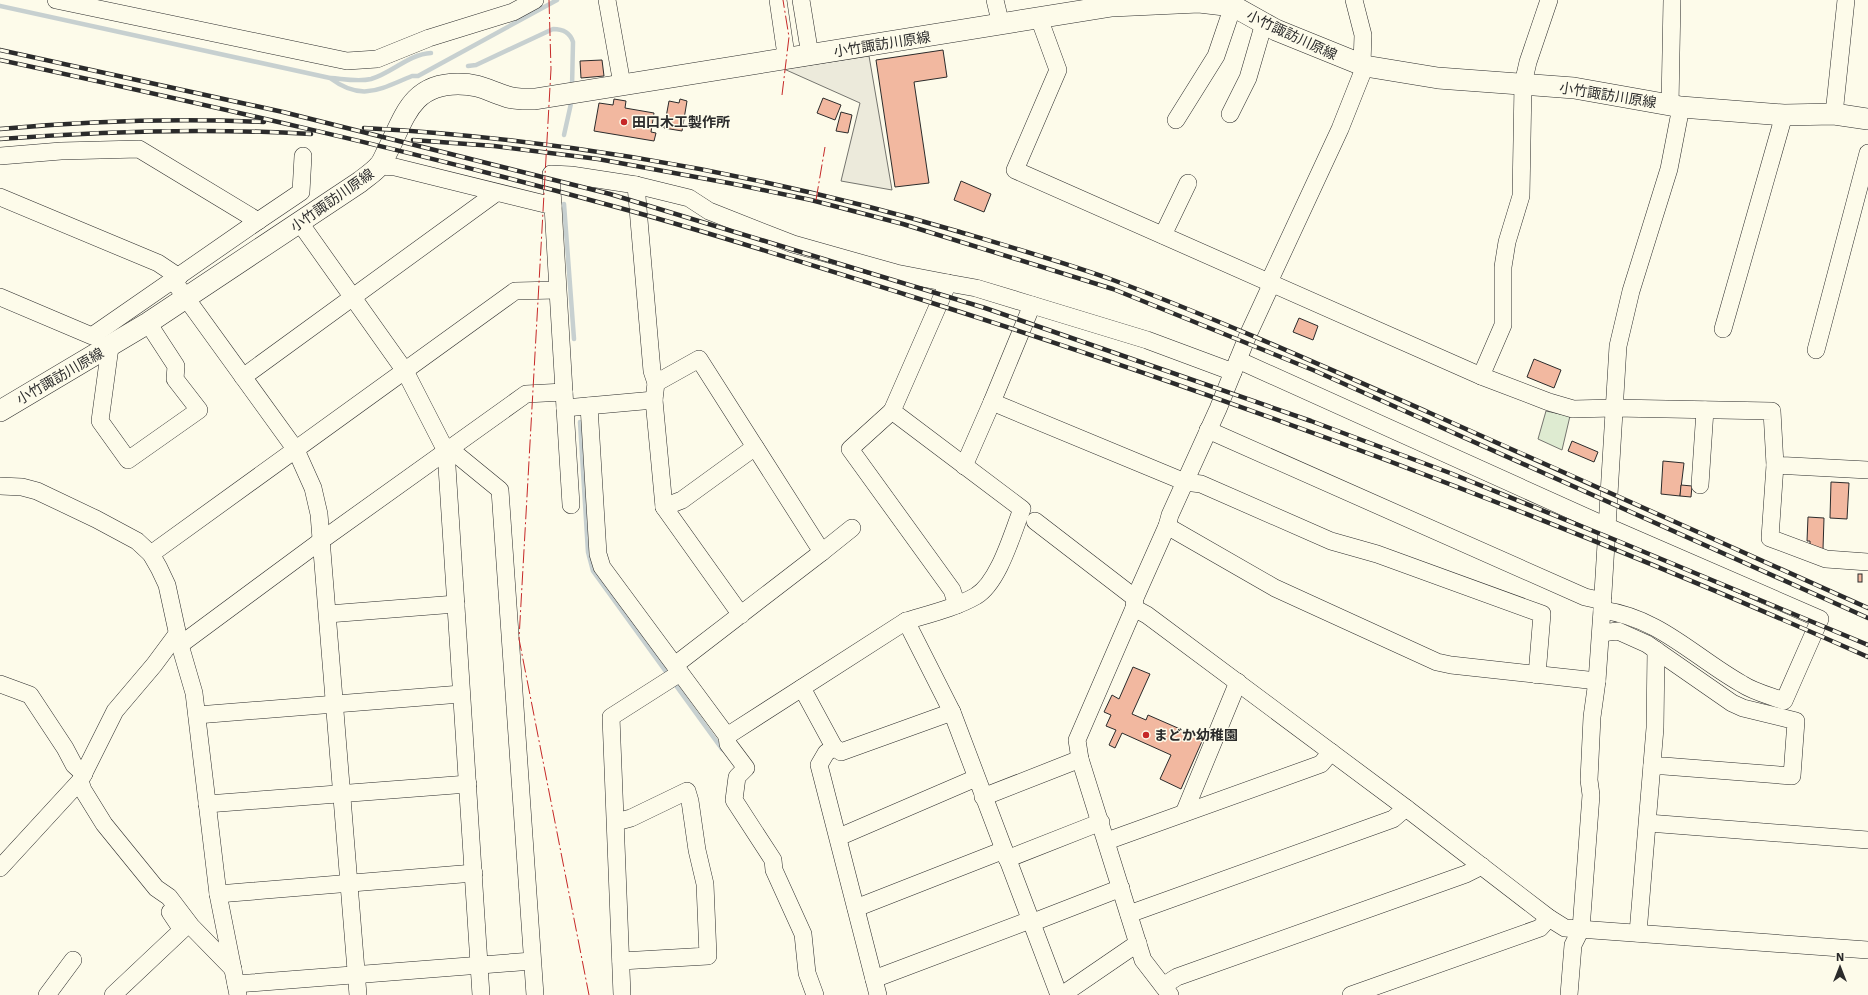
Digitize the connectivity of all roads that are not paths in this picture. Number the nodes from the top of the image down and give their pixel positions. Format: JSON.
{"nodes":[{"id":1,"x":56,"y":0,"type":"edge"},
{"id":2,"x":535,"y":0,"type":"edge"},
{"id":3,"x":607,"y":0,"type":"edge"},
{"id":4,"x":778,"y":0,"type":"edge"},
{"id":5,"x":801,"y":0,"type":"edge"},
{"id":6,"x":995,"y":0,"type":"edge"},
{"id":7,"x":1354,"y":0,"type":"edge"},
{"id":8,"x":1549,"y":0,"type":"edge"},
{"id":9,"x":1672,"y":0,"type":"edge"},
{"id":10,"x":1846,"y":0,"type":"edge"},
{"id":11,"x":1092,"y":5,"type":"edge"},
{"id":12,"x":1233,"y":6,"type":"junction"},
{"id":13,"x":1039,"y":18,"type":"junction"},
{"id":14,"x":1264,"y":23,"type":"junction"},
{"id":15,"x":1001,"y":25,"type":"junction"},
{"id":16,"x":810,"y":55,"type":"junction"},
{"id":17,"x":785,"y":60,"type":"junction"},
{"id":18,"x":1363,"y":65,"type":"junction"},
{"id":19,"x":622,"y":84,"type":"junction"},
{"id":20,"x":1524,"y":84,"type":"junction"},
{"id":21,"x":1676,"y":106,"type":"junction"},
{"id":22,"x":1230,"y":114,"type":"dead end"},
{"id":23,"x":1834,"y":114,"type":"junction"},
{"id":24,"x":1784,"y":115,"type":"junction"},
{"id":25,"x":1868,"y":119,"type":"edge"},
{"id":26,"x":1176,"y":120,"type":"dead end"},
{"id":27,"x":1868,"y":153,"type":"edge"},
{"id":28,"x":0,"y":156,"type":"edge"},
{"id":29,"x":303,"y":156,"type":"dead end"},
{"id":30,"x":379,"y":166,"type":"junction"},
{"id":31,"x":1188,"y":183,"type":"dead end"},
{"id":32,"x":636,"y":185,"type":"junction"},
{"id":33,"x":496,"y":193,"type":"junction"},
{"id":34,"x":0,"y":197,"type":"edge"},
{"id":35,"x":553,"y":206,"type":"junction"},
{"id":36,"x":258,"y":220,"type":"junction"},
{"id":37,"x":300,"y":223,"type":"junction"},
{"id":38,"x":1163,"y":235,"type":"junction"},
{"id":39,"x":176,"y":278,"type":"junction"},
{"id":40,"x":1270,"y":282,"type":"junction"},
{"id":41,"x":948,"y":283,"type":"junction"},
{"id":42,"x":557,"y":290,"type":"junction"},
{"id":43,"x":0,"y":297,"type":"edge"},
{"id":44,"x":186,"y":298,"type":"junction"},
{"id":45,"x":353,"y":298,"type":"junction"},
{"id":46,"x":1032,"y":305,"type":"junction"},
{"id":47,"x":148,"y":323,"type":"junction"},
{"id":48,"x":1723,"y":329,"type":"dead end"},
{"id":49,"x":102,"y":344,"type":"junction"},
{"id":50,"x":1816,"y":350,"type":"dead end"},
{"id":51,"x":1236,"y":366,"type":"junction"},
{"id":52,"x":405,"y":371,"type":"junction"},
{"id":53,"x":1481,"y":376,"type":"junction"},
{"id":54,"x":243,"y":377,"type":"junction"},
{"id":55,"x":655,"y":392,"type":"junction"},
{"id":56,"x":564,"y":400,"type":"junction"},
{"id":57,"x":992,"y":402,"type":"junction"},
{"id":58,"x":589,"y":406,"type":"junction"},
{"id":59,"x":1614,"y":408,"type":"junction"},
{"id":60,"x":1705,"y":410,"type":"junction"},
{"id":61,"x":0,"y":411,"type":"edge"},
{"id":62,"x":892,"y":411,"type":"junction"},
{"id":63,"x":1208,"y":430,"type":"junction"},
{"id":64,"x":755,"y":447,"type":"junction"},
{"id":65,"x":296,"y":450,"type":"junction"},
{"id":66,"x":446,"y":451,"type":"junction"},
{"id":67,"x":1775,"y":465,"type":"junction"},
{"id":68,"x":964,"y":466,"type":"junction"},
{"id":69,"x":1868,"y":470,"type":"edge"},
{"id":70,"x":1185,"y":482,"type":"junction"},
{"id":71,"x":1700,"y":485,"type":"dead end"},
{"id":72,"x":0,"y":486,"type":"edge"},
{"id":73,"x":571,"y":505,"type":"dead end"},
{"id":74,"x":664,"y":507,"type":"junction"},
{"id":75,"x":1035,"y":521,"type":"dead end"},
{"id":76,"x":1167,"y":526,"type":"junction"},
{"id":77,"x":1606,"y":526,"type":"junction"},
{"id":78,"x":852,"y":528,"type":"dead end"},
{"id":79,"x":322,"y":540,"type":"junction"},
{"id":80,"x":822,"y":552,"type":"junction"},
{"id":81,"x":151,"y":554,"type":"junction"},
{"id":82,"x":1868,"y":562,"type":"edge"},
{"id":83,"x":1134,"y":603,"type":"junction"},
{"id":84,"x":456,"y":604,"type":"junction"},
{"id":85,"x":957,"y":605,"type":"junction"},
{"id":86,"x":1603,"y":605,"type":"junction"},
{"id":87,"x":328,"y":614,"type":"junction"},
{"id":88,"x":741,"y":614,"type":"junction"},
{"id":89,"x":906,"y":621,"type":"junction"},
{"id":90,"x":1600,"y":633,"type":"junction"},
{"id":91,"x":179,"y":639,"type":"junction"},
{"id":92,"x":1656,"y":650,"type":"junction"},
{"id":93,"x":674,"y":674,"type":"junction"},
{"id":94,"x":1537,"y":675,"type":"junction"},
{"id":95,"x":1597,"y":681,"type":"junction"},
{"id":96,"x":1238,"y":682,"type":"junction"},
{"id":97,"x":0,"y":684,"type":"edge"},
{"id":98,"x":802,"y":688,"type":"junction"},
{"id":99,"x":461,"y":694,"type":"junction"},
{"id":100,"x":335,"y":704,"type":"junction"},
{"id":101,"x":952,"y":712,"type":"junction"},
{"id":102,"x":197,"y":715,"type":"junction"},
{"id":103,"x":727,"y":736,"type":"junction"},
{"id":104,"x":834,"y":746,"type":"junction"},
{"id":105,"x":1331,"y":752,"type":"junction"},
{"id":106,"x":1080,"y":759,"type":"junction"},
{"id":107,"x":1652,"y":766,"type":"junction"},
{"id":108,"x":82,"y":778,"type":"junction"},
{"id":109,"x":976,"y":778,"type":"junction"},
{"id":110,"x":468,"y":784,"type":"junction"},
{"id":111,"x":343,"y":793,"type":"junction"},
{"id":112,"x":983,"y":797,"type":"junction"},
{"id":113,"x":207,"y":804,"type":"junction"},
{"id":114,"x":1406,"y":808,"type":"junction"},
{"id":115,"x":1184,"y":813,"type":"junction"},
{"id":116,"x":616,"y":822,"type":"junction"},
{"id":117,"x":1101,"y":822,"type":"junction"},
{"id":118,"x":1648,"y":823,"type":"junction"},
{"id":119,"x":839,"y":836,"type":"junction"},
{"id":120,"x":1868,"y":840,"type":"edge"},
{"id":121,"x":1107,"y":841,"type":"junction"},
{"id":122,"x":1005,"y":855,"type":"junction"},
{"id":123,"x":1482,"y":866,"type":"junction"},
{"id":124,"x":0,"y":868,"type":"edge"},
{"id":125,"x":474,"y":873,"type":"junction"},
{"id":126,"x":349,"y":884,"type":"junction"},
{"id":127,"x":156,"y":888,"type":"junction"},
{"id":128,"x":1121,"y":888,"type":"junction"},
{"id":129,"x":218,"y":894,"type":"junction"},
{"id":130,"x":856,"y":908,"type":"junction"},
{"id":131,"x":1129,"y":914,"type":"junction"},
{"id":132,"x":1550,"y":918,"type":"junction"},
{"id":133,"x":1031,"y":922,"type":"junction"},
{"id":134,"x":1581,"y":929,"type":"junction"},
{"id":135,"x":1638,"y":933,"type":"junction"},
{"id":136,"x":1138,"y":943,"type":"junction"},
{"id":137,"x":1868,"y":950,"type":"edge"},
{"id":138,"x":73,"y":960,"type":"dead end"},
{"id":139,"x":532,"y":961,"type":"junction"},
{"id":140,"x":621,"y":961,"type":"junction"},
{"id":141,"x":479,"y":965,"type":"junction"},
{"id":142,"x":356,"y":975,"type":"junction"},
{"id":143,"x":236,"y":983,"type":"edge"},
{"id":144,"x":876,"y":987,"type":"edge"},
{"id":145,"x":1166,"y":991,"type":"edge"},
{"id":146,"x":47,"y":995,"type":"edge"},
{"id":147,"x":113,"y":995,"type":"edge"},
{"id":148,"x":358,"y":995,"type":"edge"},
{"id":149,"x":481,"y":995,"type":"edge"},
{"id":150,"x":535,"y":995,"type":"edge"},
{"id":151,"x":622,"y":995,"type":"edge"},
{"id":152,"x":815,"y":995,"type":"edge"},
{"id":153,"x":1060,"y":995,"type":"edge"},
{"id":154,"x":1351,"y":995,"type":"edge"},
{"id":155,"x":1569,"y":995,"type":"edge"}],
"edges":[{"from":1,"to":2,"type":"street"},
{"from":3,"to":19,"type":"street"},
{"from":4,"to":17,"type":"street"},
{"from":5,"to":16,"type":"street"},
{"from":6,"to":15,"type":"street"},
{"from":7,"to":18,"type":"street"},
{"from":8,"to":20,"type":"street"},
{"from":9,"to":21,"type":"street"},
{"from":10,"to":23,"type":"street"},
{"from":11,"to":12,"type":"main road","name":"小竹諏訪川原線"},
{"from":11,"to":13,"type":"main road","name":"小竹諏訪川原線"},
{"from":12,"to":14,"type":"main road","name":"小竹諏訪川原線"},
{"from":12,"to":26,"type":"street"},
{"from":13,"to":15,"type":"main road","name":"小竹諏訪川原線"},
{"from":13,"to":38,"type":"street"},
{"from":14,"to":18,"type":"main road","name":"小竹諏訪川原線"},
{"from":14,"to":22,"type":"street"},
{"from":15,"to":16,"type":"main road","name":"小竹諏訪川原線"},
{"from":16,"to":17,"type":"main road","name":"小竹諏訪川原線"},
{"from":17,"to":19,"type":"main road","name":"小竹諏訪川原線"},
{"from":18,"to":20,"type":"main road","name":"小竹諏訪川原線"},
{"from":18,"to":40,"type":"street"},
{"from":19,"to":30,"type":"main road","name":"小竹諏訪川原線"},
{"from":20,"to":21,"type":"main road","name":"小竹諏訪川原線"},
{"from":20,"to":53,"type":"street"},
{"from":21,"to":24,"type":"main road","name":"小竹諏訪川原線"},
{"from":21,"to":59,"type":"street"},
{"from":23,"to":24,"type":"main road","name":"小竹諏訪川原線"},
{"from":23,"to":25,"type":"main road","name":"小竹諏訪川原線"},
{"from":24,"to":48,"type":"street"},
{"from":27,"to":50,"type":"street"},
{"from":28,"to":36,"type":"street"},
{"from":29,"to":36,"type":"street"},
{"from":30,"to":33,"type":"street"},
{"from":30,"to":37,"type":"main road","name":"小竹諏訪川原線"},
{"from":31,"to":38,"type":"street"},
{"from":32,"to":35,"type":"street"},
{"from":32,"to":41,"type":"street"},
{"from":32,"to":55,"type":"street"},
{"from":33,"to":35,"type":"street"},
{"from":33,"to":45,"type":"street"},
{"from":34,"to":39,"type":"street"},
{"from":35,"to":42,"type":"street"},
{"from":36,"to":39,"type":"street"},
{"from":37,"to":44,"type":"main road","name":"小竹諏訪川原線"},
{"from":37,"to":45,"type":"street"},
{"from":38,"to":40,"type":"street"},
{"from":39,"to":44,"type":"street"},
{"from":39,"to":49,"type":"street"},
{"from":40,"to":51,"type":"street"},
{"from":40,"to":53,"type":"street"},
{"from":41,"to":46,"type":"street"},
{"from":41,"to":62,"type":"street"},
{"from":42,"to":52,"type":"street"},
{"from":42,"to":56,"type":"street"},
{"from":43,"to":49,"type":"street"},
{"from":44,"to":47,"type":"main road","name":"小竹諏訪川原線"},
{"from":44,"to":54,"type":"street"},
{"from":45,"to":52,"type":"street"},
{"from":45,"to":54,"type":"street"},
{"from":46,"to":51,"type":"street"},
{"from":46,"to":57,"type":"street"},
{"from":47,"to":49,"type":"main road","name":"小竹諏訪川原線"},
{"from":47,"to":49,"type":"street"},
{"from":49,"to":61,"type":"main road","name":"小竹諏訪川原線"},
{"from":51,"to":63,"type":"street"},
{"from":51,"to":77,"type":"street"},
{"from":52,"to":65,"type":"street"},
{"from":52,"to":66,"type":"street"},
{"from":53,"to":59,"type":"street"},
{"from":54,"to":65,"type":"street"},
{"from":55,"to":58,"type":"street"},
{"from":55,"to":64,"type":"street"},
{"from":55,"to":74,"type":"street"},
{"from":56,"to":58,"type":"street"},
{"from":56,"to":66,"type":"street"},
{"from":56,"to":73,"type":"street"},
{"from":57,"to":68,"type":"street"},
{"from":57,"to":70,"type":"street"},
{"from":58,"to":93,"type":"street"},
{"from":59,"to":60,"type":"street"},
{"from":59,"to":77,"type":"street"},
{"from":60,"to":67,"type":"street"},
{"from":60,"to":71,"type":"street"},
{"from":62,"to":68,"type":"street"},
{"from":62,"to":85,"type":"street"},
{"from":63,"to":70,"type":"street"},
{"from":63,"to":86,"type":"street"},
{"from":64,"to":74,"type":"street"},
{"from":64,"to":80,"type":"street"},
{"from":65,"to":79,"type":"street"},
{"from":65,"to":81,"type":"street"},
{"from":66,"to":79,"type":"street"},
{"from":66,"to":84,"type":"street"},
{"from":66,"to":139,"type":"street"},
{"from":67,"to":69,"type":"street"},
{"from":67,"to":82,"type":"street"},
{"from":68,"to":85,"type":"street"},
{"from":70,"to":76,"type":"street"},
{"from":70,"to":94,"type":"street"},
{"from":72,"to":81,"type":"street"},
{"from":74,"to":88,"type":"street"},
{"from":75,"to":83,"type":"street"},
{"from":76,"to":83,"type":"street"},
{"from":76,"to":94,"type":"street"},
{"from":77,"to":86,"type":"street"},
{"from":77,"to":86,"type":"street"},
{"from":78,"to":80,"type":"street"},
{"from":79,"to":87,"type":"street"},
{"from":79,"to":91,"type":"street"},
{"from":80,"to":88,"type":"street"},
{"from":81,"to":91,"type":"street"},
{"from":83,"to":96,"type":"street"},
{"from":83,"to":106,"type":"street"},
{"from":84,"to":87,"type":"street"},
{"from":84,"to":99,"type":"street"},
{"from":85,"to":89,"type":"street"},
{"from":86,"to":90,"type":"street"},
{"from":87,"to":100,"type":"street"},
{"from":88,"to":93,"type":"street"},
{"from":89,"to":98,"type":"street"},
{"from":89,"to":101,"type":"street"},
{"from":90,"to":92,"type":"street"},
{"from":90,"to":95,"type":"street"},
{"from":91,"to":102,"type":"street"},
{"from":91,"to":108,"type":"street"},
{"from":92,"to":107,"type":"street"},
{"from":92,"to":107,"type":"street"},
{"from":93,"to":103,"type":"street"},
{"from":93,"to":116,"type":"street"},
{"from":94,"to":95,"type":"street"},
{"from":95,"to":134,"type":"street"},
{"from":96,"to":105,"type":"street"},
{"from":96,"to":115,"type":"street"},
{"from":97,"to":108,"type":"street"},
{"from":98,"to":103,"type":"street"},
{"from":98,"to":104,"type":"street"},
{"from":99,"to":100,"type":"street"},
{"from":99,"to":110,"type":"street"},
{"from":100,"to":102,"type":"street"},
{"from":100,"to":111,"type":"street"},
{"from":101,"to":104,"type":"street"},
{"from":101,"to":109,"type":"street"},
{"from":102,"to":113,"type":"street"},
{"from":103,"to":152,"type":"street"},
{"from":104,"to":119,"type":"street"},
{"from":105,"to":114,"type":"street"},
{"from":105,"to":115,"type":"street"},
{"from":106,"to":112,"type":"street"},
{"from":106,"to":117,"type":"street"},
{"from":107,"to":118,"type":"street"},
{"from":108,"to":124,"type":"street"},
{"from":108,"to":127,"type":"street"},
{"from":109,"to":112,"type":"street"},
{"from":109,"to":119,"type":"street"},
{"from":110,"to":111,"type":"street"},
{"from":110,"to":125,"type":"street"},
{"from":111,"to":113,"type":"street"},
{"from":111,"to":126,"type":"street"},
{"from":112,"to":122,"type":"street"},
{"from":113,"to":129,"type":"street"},
{"from":114,"to":123,"type":"street"},
{"from":114,"to":131,"type":"street"},
{"from":115,"to":121,"type":"street"},
{"from":116,"to":140,"type":"street"},
{"from":116,"to":140,"type":"street"},
{"from":117,"to":121,"type":"street"},
{"from":117,"to":122,"type":"street"},
{"from":118,"to":120,"type":"street"},
{"from":118,"to":135,"type":"street"},
{"from":119,"to":130,"type":"street"},
{"from":121,"to":128,"type":"street"},
{"from":122,"to":130,"type":"street"},
{"from":122,"to":133,"type":"street"},
{"from":123,"to":132,"type":"street"},
{"from":123,"to":145,"type":"street"},
{"from":125,"to":126,"type":"street"},
{"from":125,"to":141,"type":"street"},
{"from":126,"to":129,"type":"street"},
{"from":126,"to":142,"type":"street"},
{"from":127,"to":143,"type":"street"},
{"from":127,"to":147,"type":"street"},
{"from":128,"to":131,"type":"street"},
{"from":128,"to":133,"type":"street"},
{"from":129,"to":143,"type":"street"},
{"from":130,"to":144,"type":"street"},
{"from":131,"to":136,"type":"street"},
{"from":132,"to":134,"type":"street"},
{"from":132,"to":154,"type":"street"},
{"from":133,"to":144,"type":"street"},
{"from":133,"to":153,"type":"street"},
{"from":134,"to":135,"type":"street"},
{"from":134,"to":155,"type":"street"},
{"from":135,"to":137,"type":"street"},
{"from":136,"to":145,"type":"street"},
{"from":136,"to":153,"type":"street"},
{"from":138,"to":146,"type":"street"},
{"from":139,"to":141,"type":"street"},
{"from":139,"to":150,"type":"street"},
{"from":140,"to":151,"type":"street"},
{"from":141,"to":142,"type":"street"},
{"from":141,"to":149,"type":"street"},
{"from":142,"to":143,"type":"street"},
{"from":142,"to":148,"type":"street"}]}
